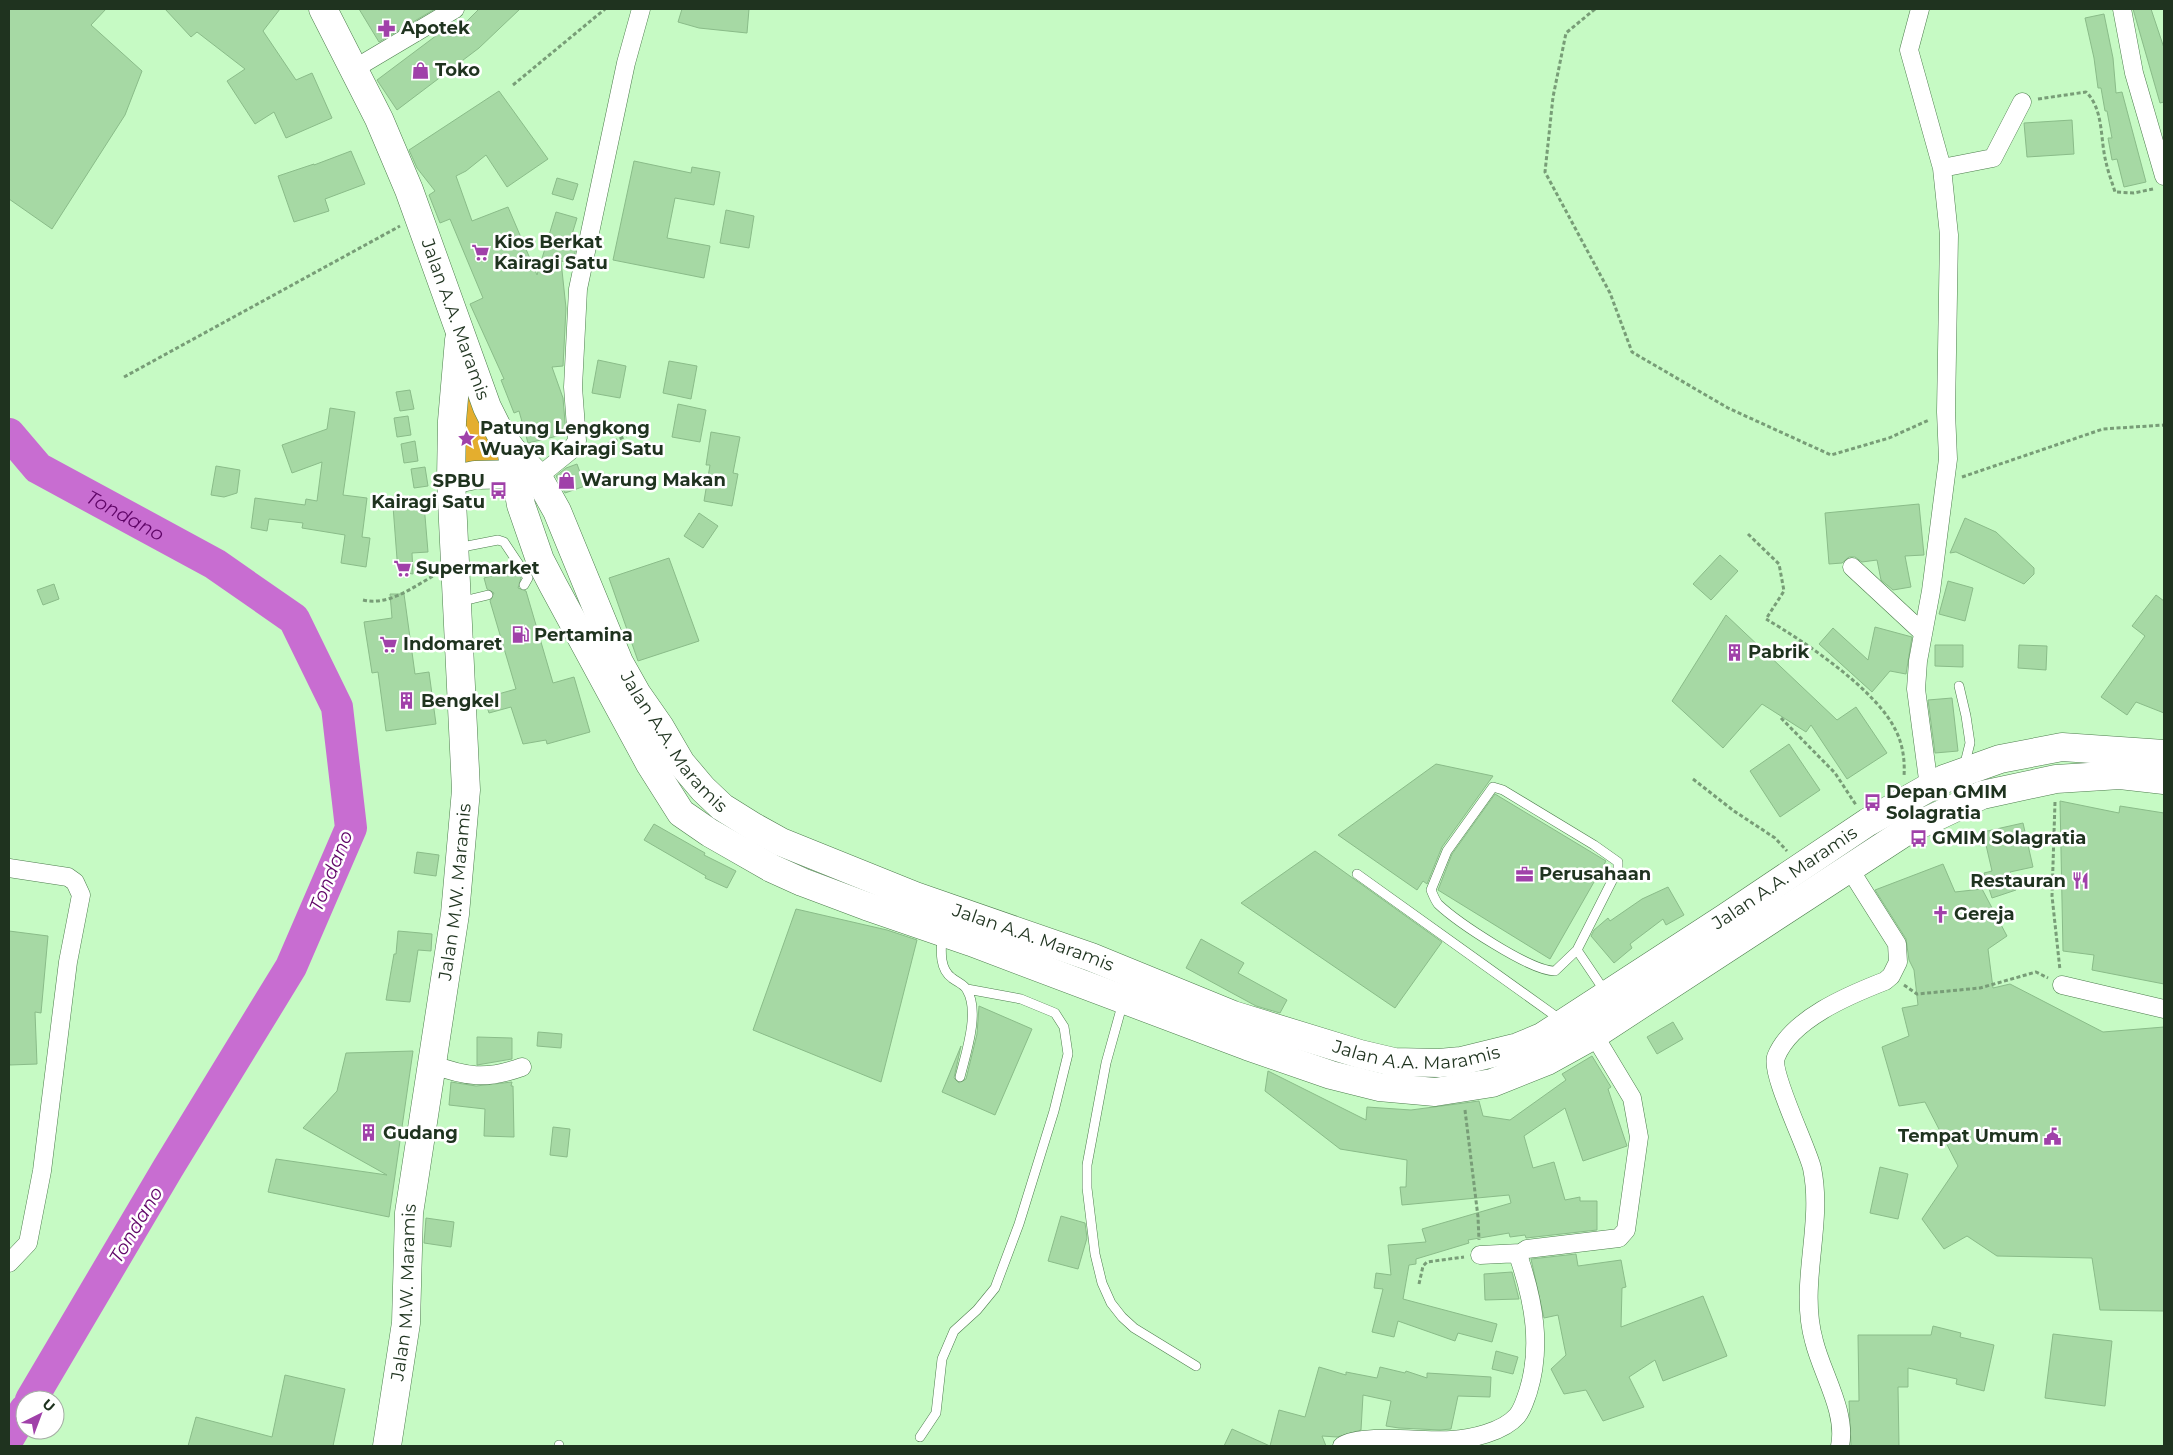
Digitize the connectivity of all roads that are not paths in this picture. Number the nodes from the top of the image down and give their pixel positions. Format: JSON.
{"nodes":[{"id":1,"x":324,"y":9,"type":"edge"},
{"id":2,"x":455,"y":9,"type":"edge"},
{"id":3,"x":641,"y":9,"type":"edge"},
{"id":4,"x":1920,"y":9,"type":"edge"},
{"id":5,"x":2122,"y":9,"type":"edge"},
{"id":6,"x":354,"y":69,"type":"junction"},
{"id":7,"x":2022,"y":102,"type":"road end"},
{"id":8,"x":2161,"y":155,"type":"edge"},
{"id":9,"x":1942,"y":168,"type":"junction"},
{"id":10,"x":2164,"y":181,"type":"edge"},
{"id":11,"x":460,"y":334,"type":"junction"},
{"id":12,"x":521,"y":467,"type":"junction"},
{"id":13,"x":451,"y":480,"type":"junction"},
{"id":14,"x":454,"y":558,"type":"junction"},
{"id":15,"x":1852,"y":567,"type":"dead end"},
{"id":16,"x":524,"y":585,"type":"dead end"},
{"id":17,"x":488,"y":595,"type":"dead end"},
{"id":18,"x":459,"y":602,"type":"junction"},
{"id":19,"x":1922,"y":632,"type":"junction"},
{"id":20,"x":1959,"y":686,"type":"dead end"},
{"id":21,"x":2164,"y":754,"type":"edge"},
{"id":22,"x":1963,"y":772,"type":"junction"},
{"id":23,"x":2164,"y":780,"type":"edge"},
{"id":24,"x":1929,"y":787,"type":"junction"},
{"id":25,"x":9,"y":868,"type":"edge"},
{"id":26,"x":1849,"y":868,"type":"junction"},
{"id":27,"x":1357,"y":874,"type":"dead end"},
{"id":28,"x":909,"y":908,"type":"junction"},
{"id":29,"x":942,"y":933,"type":"junction"},
{"id":30,"x":1576,"y":950,"type":"junction"},
{"id":31,"x":2062,"y":984,"type":"road end"},
{"id":32,"x":967,"y":989,"type":"junction"},
{"id":33,"x":1608,"y":995,"type":"junction"},
{"id":34,"x":1123,"y":999,"type":"junction"},
{"id":35,"x":2164,"y":1009,"type":"edge"},
{"id":36,"x":1565,"y":1023,"type":"junction"},
{"id":37,"x":1594,"y":1036,"type":"junction"},
{"id":38,"x":431,"y":1064,"type":"junction"},
{"id":39,"x":522,"y":1068,"type":"dead end"},
{"id":40,"x":960,"y":1077,"type":"dead end"},
{"id":41,"x":1521,"y":1253,"type":"junction"},
{"id":42,"x":1480,"y":1256,"type":"road end"},
{"id":43,"x":9,"y":1263,"type":"edge"},
{"id":44,"x":1196,"y":1366,"type":"dead end"},
{"id":45,"x":920,"y":1437,"type":"dead end"},
{"id":46,"x":387,"y":1446,"type":"edge"},
{"id":47,"x":1342,"y":1446,"type":"edge"},
{"id":48,"x":1840,"y":1446,"type":"edge"}],
"edges":[{"from":1,"to":6,"type":"highway","name":"Jalan A.A. Maramis"},
{"from":2,"to":6,"type":"street"},
{"from":3,"to":12,"type":"street"},
{"from":4,"to":9,"type":"street"},
{"from":5,"to":8,"type":"street"},
{"from":6,"to":11,"type":"highway","name":"Jalan A.A. Maramis"},
{"from":7,"to":9,"type":"street"},
{"from":8,"to":10,"type":"street"},
{"from":9,"to":19,"type":"street"},
{"from":11,"to":12,"type":"highway","name":"Jalan A.A. Maramis"},
{"from":11,"to":13,"type":"highway","name":"Jalan M.W. Maramis"},
{"from":12,"to":13,"type":"highway"},
{"from":12,"to":28,"type":"highway","name":"Jalan A.A. Maramis"},
{"from":12,"to":28,"type":"highway"},
{"from":13,"to":14,"type":"highway","name":"Jalan M.W. Maramis"},
{"from":14,"to":16,"type":"lane"},
{"from":14,"to":18,"type":"highway","name":"Jalan M.W. Maramis"},
{"from":15,"to":19,"type":"street"},
{"from":17,"to":18,"type":"lane"},
{"from":18,"to":38,"type":"highway","name":"Jalan M.W. Maramis"},
{"from":19,"to":24,"type":"street"},
{"from":20,"to":22,"type":"lane"},
{"from":21,"to":22,"type":"highway","name":"Jalan A.A. Maramis"},
{"from":22,"to":24,"type":"highway","name":"Jalan A.A. Maramis"},
{"from":23,"to":26,"type":"highway"},
{"from":24,"to":33,"type":"highway","name":"Jalan A.A. Maramis"},
{"from":25,"to":43,"type":"street"},
{"from":26,"to":37,"type":"highway"},
{"from":26,"to":48,"type":"street"},
{"from":27,"to":36,"type":"lane"},
{"from":28,"to":29,"type":"highway"},
{"from":28,"to":36,"type":"highway","name":"Jalan A.A. Maramis"},
{"from":29,"to":32,"type":"lane"},
{"from":29,"to":34,"type":"highway"},
{"from":30,"to":30,"type":"lane"},
{"from":30,"to":33,"type":"lane"},
{"from":31,"to":35,"type":"street"},
{"from":32,"to":40,"type":"lane"},
{"from":32,"to":45,"type":"lane"},
{"from":33,"to":36,"type":"highway","name":"Jalan A.A. Maramis"},
{"from":34,"to":37,"type":"highway"},
{"from":34,"to":44,"type":"lane"},
{"from":37,"to":41,"type":"street"},
{"from":38,"to":39,"type":"street"},
{"from":38,"to":46,"type":"highway","name":"Jalan M.W. Maramis"},
{"from":41,"to":42,"type":"street"},
{"from":41,"to":47,"type":"street"}]}
